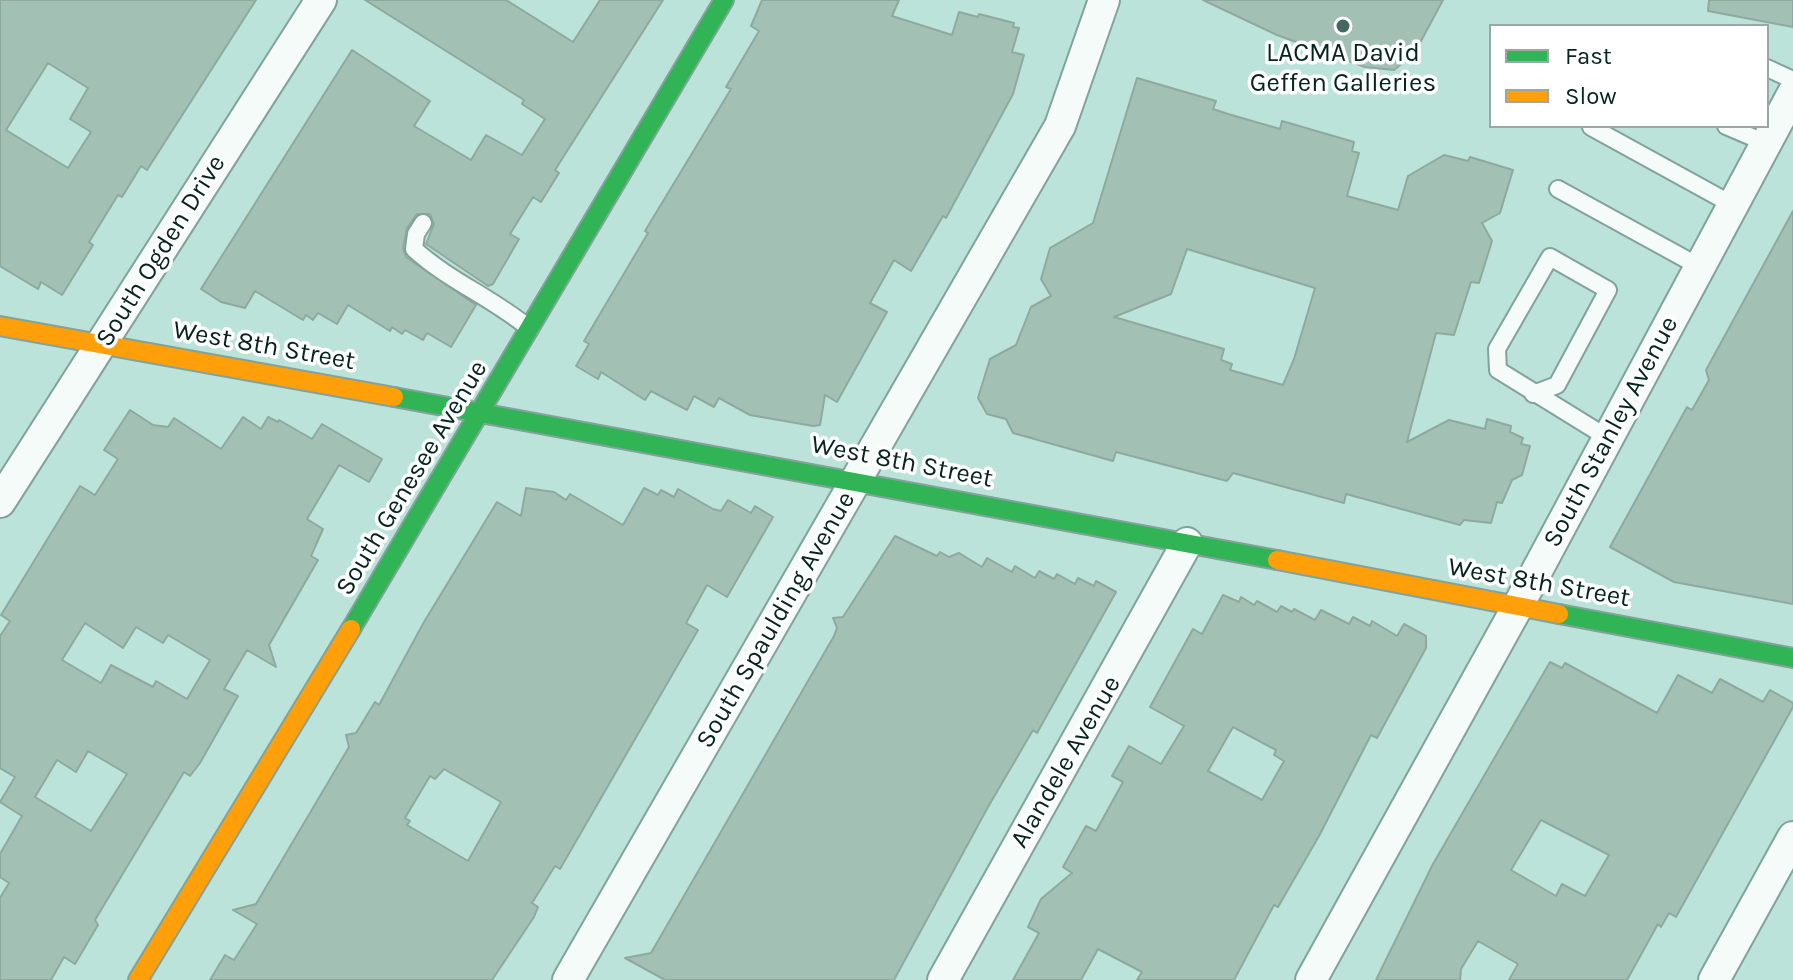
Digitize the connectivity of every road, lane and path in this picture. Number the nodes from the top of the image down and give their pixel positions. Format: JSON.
{"nodes":[{"id":1,"x":321,"y":0,"type":"edge"},
{"id":2,"x":724,"y":0,"type":"edge"},
{"id":3,"x":1104,"y":0,"type":"edge"},
{"id":4,"x":1769,"y":69,"type":"edge"},
{"id":5,"x":1793,"y":80,"type":"edge"},
{"id":6,"x":1793,"y":93,"type":"edge"},
{"id":7,"x":1593,"y":128,"type":"edge"},
{"id":8,"x":1731,"y":128,"type":"edge"},
{"id":9,"x":1766,"y":143,"type":"junction"},
{"id":10,"x":1558,"y":189,"type":"dead end"},
{"id":11,"x":1733,"y":205,"type":"junction"},
{"id":12,"x":423,"y":223,"type":"dead end"},
{"id":13,"x":1700,"y":267,"type":"junction"},
{"id":14,"x":0,"y":326,"type":"edge"},
{"id":15,"x":531,"y":330,"type":"junction"},
{"id":16,"x":102,"y":344,"type":"junction"},
{"id":17,"x":1533,"y":394,"type":"junction"},
{"id":18,"x":483,"y":411,"type":"junction"},
{"id":19,"x":1608,"y":438,"type":"junction"},
{"id":20,"x":857,"y":480,"type":"junction"},
{"id":21,"x":0,"y":502,"type":"edge"},
{"id":22,"x":1187,"y":543,"type":"junction"},
{"id":23,"x":1518,"y":606,"type":"junction"},
{"id":24,"x":1793,"y":658,"type":"edge"},
{"id":25,"x":1793,"y":837,"type":"edge"},
{"id":26,"x":138,"y":980,"type":"edge"},
{"id":27,"x":568,"y":980,"type":"edge"},
{"id":28,"x":943,"y":980,"type":"edge"},
{"id":29,"x":1311,"y":980,"type":"edge"},
{"id":30,"x":1714,"y":980,"type":"edge"}],
"edges":[{"from":1,"to":16,"type":"street","name":"South Ogden Drive"},
{"from":2,"to":15,"type":"street","name":"South Genesee Avenue"},
{"from":3,"to":20,"type":"street","name":"South Spaulding Avenue"},
{"from":4,"to":5,"type":"lane"},
{"from":6,"to":9,"type":"street","name":"South Stanley Avenue"},
{"from":7,"to":11,"type":"lane"},
{"from":8,"to":9,"type":"lane"},
{"from":9,"to":11,"type":"street","name":"South Stanley Avenue"},
{"from":10,"to":13,"type":"lane"},
{"from":11,"to":13,"type":"street","name":"South Stanley Avenue"},
{"from":12,"to":15,"type":"lane"},
{"from":13,"to":19,"type":"street","name":"South Stanley Avenue"},
{"from":14,"to":16,"type":"street","name":"West 8th Street"},
{"from":15,"to":18,"type":"street","name":"South Genesee Avenue"},
{"from":16,"to":18,"type":"street","name":"West 8th Street"},
{"from":16,"to":21,"type":"street","name":"South Ogden Drive"},
{"from":17,"to":17,"type":"lane"},
{"from":17,"to":19,"type":"lane"},
{"from":18,"to":20,"type":"street","name":"West 8th Street"},
{"from":18,"to":26,"type":"street","name":"South Genesee Avenue"},
{"from":19,"to":23,"type":"street","name":"South Stanley Avenue"},
{"from":20,"to":22,"type":"street","name":"West 8th Street"},
{"from":20,"to":27,"type":"street","name":"South Spaulding Avenue"},
{"from":22,"to":23,"type":"street","name":"West 8th Street"},
{"from":22,"to":28,"type":"street","name":"Alandele Avenue"},
{"from":23,"to":24,"type":"street","name":"West 8th Street"},
{"from":23,"to":29,"type":"street","name":"South Stanley Avenue"},
{"from":25,"to":30,"type":"street"}]}
